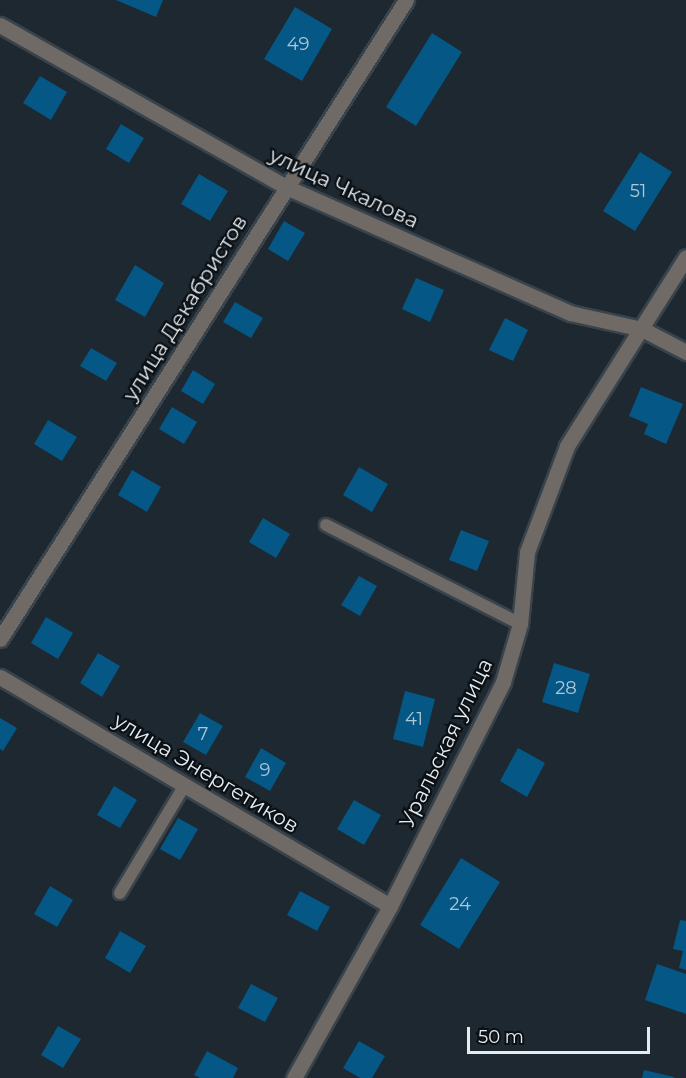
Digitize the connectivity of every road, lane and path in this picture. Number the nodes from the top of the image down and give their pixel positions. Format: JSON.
{"nodes":[{"id":1,"x":406,"y":0,"type":"edge"},
{"id":2,"x":0,"y":25,"type":"edge"},
{"id":3,"x":286,"y":187,"type":"junction"},
{"id":4,"x":686,"y":258,"type":"edge"},
{"id":5,"x":642,"y":329,"type":"junction"},
{"id":6,"x":686,"y":352,"type":"edge"},
{"id":7,"x":326,"y":525,"type":"dead end"},
{"id":8,"x":520,"y":624,"type":"junction"},
{"id":9,"x":0,"y":639,"type":"edge"},
{"id":10,"x":0,"y":677,"type":"edge"},
{"id":11,"x":185,"y":786,"type":"junction"},
{"id":12,"x":120,"y":893,"type":"dead end"},
{"id":13,"x":390,"y":906,"type":"junction"},
{"id":14,"x":294,"y":1078,"type":"edge"}],
"edges":[{"from":1,"to":3,"type":"street","name":"улица Декабристов"},
{"from":2,"to":3,"type":"street","name":"улица Чкалова"},
{"from":3,"to":5,"type":"street","name":"улица Чкалова"},
{"from":3,"to":9,"type":"street","name":"улица Декабристов"},
{"from":4,"to":5,"type":"street","name":"Уральская улица"},
{"from":5,"to":6,"type":"street","name":"улица Чкалова"},
{"from":5,"to":8,"type":"street","name":"Уральская улица"},
{"from":7,"to":8,"type":"lane"},
{"from":8,"to":13,"type":"street","name":"Уральская улица"},
{"from":10,"to":11,"type":"street","name":"улица Энергетиков"},
{"from":11,"to":12,"type":"lane"},
{"from":11,"to":13,"type":"street","name":"улица Энергетиков"},
{"from":13,"to":14,"type":"street","name":"Уральская улица"}]}
